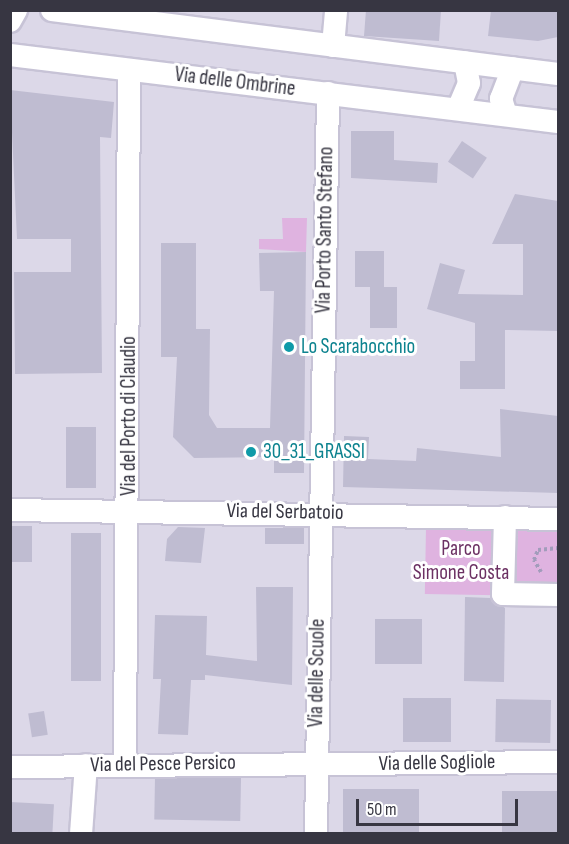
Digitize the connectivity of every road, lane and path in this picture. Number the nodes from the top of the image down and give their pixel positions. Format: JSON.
{"nodes":[{"id":1,"x":16,"y":10,"type":"edge"},
{"id":2,"x":52,"y":10,"type":"edge"},
{"id":3,"x":336,"y":10,"type":"edge"},
{"id":4,"x":127,"y":15,"type":"edge"},
{"id":5,"x":10,"y":21,"type":"edge"},
{"id":6,"x":333,"y":46,"type":"junction"},
{"id":7,"x":11,"y":51,"type":"edge"},
{"id":8,"x":465,"y":62,"type":"junction"},
{"id":9,"x":513,"y":68,"type":"junction"},
{"id":10,"x":129,"y":70,"type":"junction"},
{"id":11,"x":558,"y":74,"type":"edge"},
{"id":12,"x":328,"y":93,"type":"junction"},
{"id":13,"x":458,"y":109,"type":"junction"},
{"id":14,"x":506,"y":115,"type":"junction"},
{"id":15,"x":558,"y":122,"type":"edge"},
{"id":16,"x":10,"y":510,"type":"edge"},
{"id":17,"x":129,"y":511,"type":"junction"},
{"id":18,"x":319,"y":512,"type":"junction"},
{"id":19,"x":505,"y":517,"type":"junction"},
{"id":20,"x":558,"y":519,"type":"edge"},
{"id":21,"x":558,"y":548,"type":"edge"},
{"id":22,"x":547,"y":575,"type":"dead end"},
{"id":23,"x":558,"y":595,"type":"edge"},
{"id":24,"x":125,"y":762,"type":"junction"},
{"id":25,"x":558,"y":762,"type":"edge"},
{"id":26,"x":316,"y":764,"type":"junction"},
{"id":27,"x":86,"y":765,"type":"junction"},
{"id":28,"x":10,"y":767,"type":"edge"},
{"id":29,"x":81,"y":834,"type":"edge"},
{"id":30,"x":316,"y":834,"type":"edge"}],
"edges":[{"from":1,"to":5,"type":"street"},
{"from":2,"to":4,"type":"street"},
{"from":3,"to":6,"type":"street"},
{"from":4,"to":6,"type":"street"},
{"from":6,"to":8,"type":"street"},
{"from":7,"to":10,"type":"street","name":"Via delle Ombrine"},
{"from":8,"to":9,"type":"street"},
{"from":8,"to":13,"type":"street"},
{"from":9,"to":11,"type":"street"},
{"from":9,"to":14,"type":"street"},
{"from":10,"to":12,"type":"street","name":"Via delle Ombrine"},
{"from":10,"to":17,"type":"street","name":"Via del Porto di Claudio"},
{"from":12,"to":13,"type":"street","name":"Via delle Ombrine"},
{"from":12,"to":18,"type":"street","name":"Via Porto Santo Stefano"},
{"from":13,"to":14,"type":"street","name":"Via delle Ombrine"},
{"from":14,"to":15,"type":"street","name":"Via delle Ombrine"},
{"from":16,"to":17,"type":"street","name":"Via del Serbatoio"},
{"from":17,"to":18,"type":"street","name":"Via del Serbatoio"},
{"from":17,"to":24,"type":"street","name":"Via del Porto di Claudio"},
{"from":18,"to":19,"type":"street","name":"Via del Serbatoio"},
{"from":18,"to":26,"type":"street","name":"Via delle Scuole"},
{"from":19,"to":20,"type":"street","name":"Via del Serbatoio"},
{"from":19,"to":23,"type":"street"},
{"from":21,"to":22,"type":"path"},
{"from":24,"to":26,"type":"street","name":"Via del Pesce Persico"},
{"from":24,"to":27,"type":"street","name":"Via del Pesce Persico"},
{"from":25,"to":26,"type":"street","name":"Via delle Sogliole"},
{"from":26,"to":30,"type":"street","name":"Via delle Scuole"},
{"from":27,"to":28,"type":"street","name":"Via del Pesce Persico"},
{"from":27,"to":29,"type":"street"}]}
